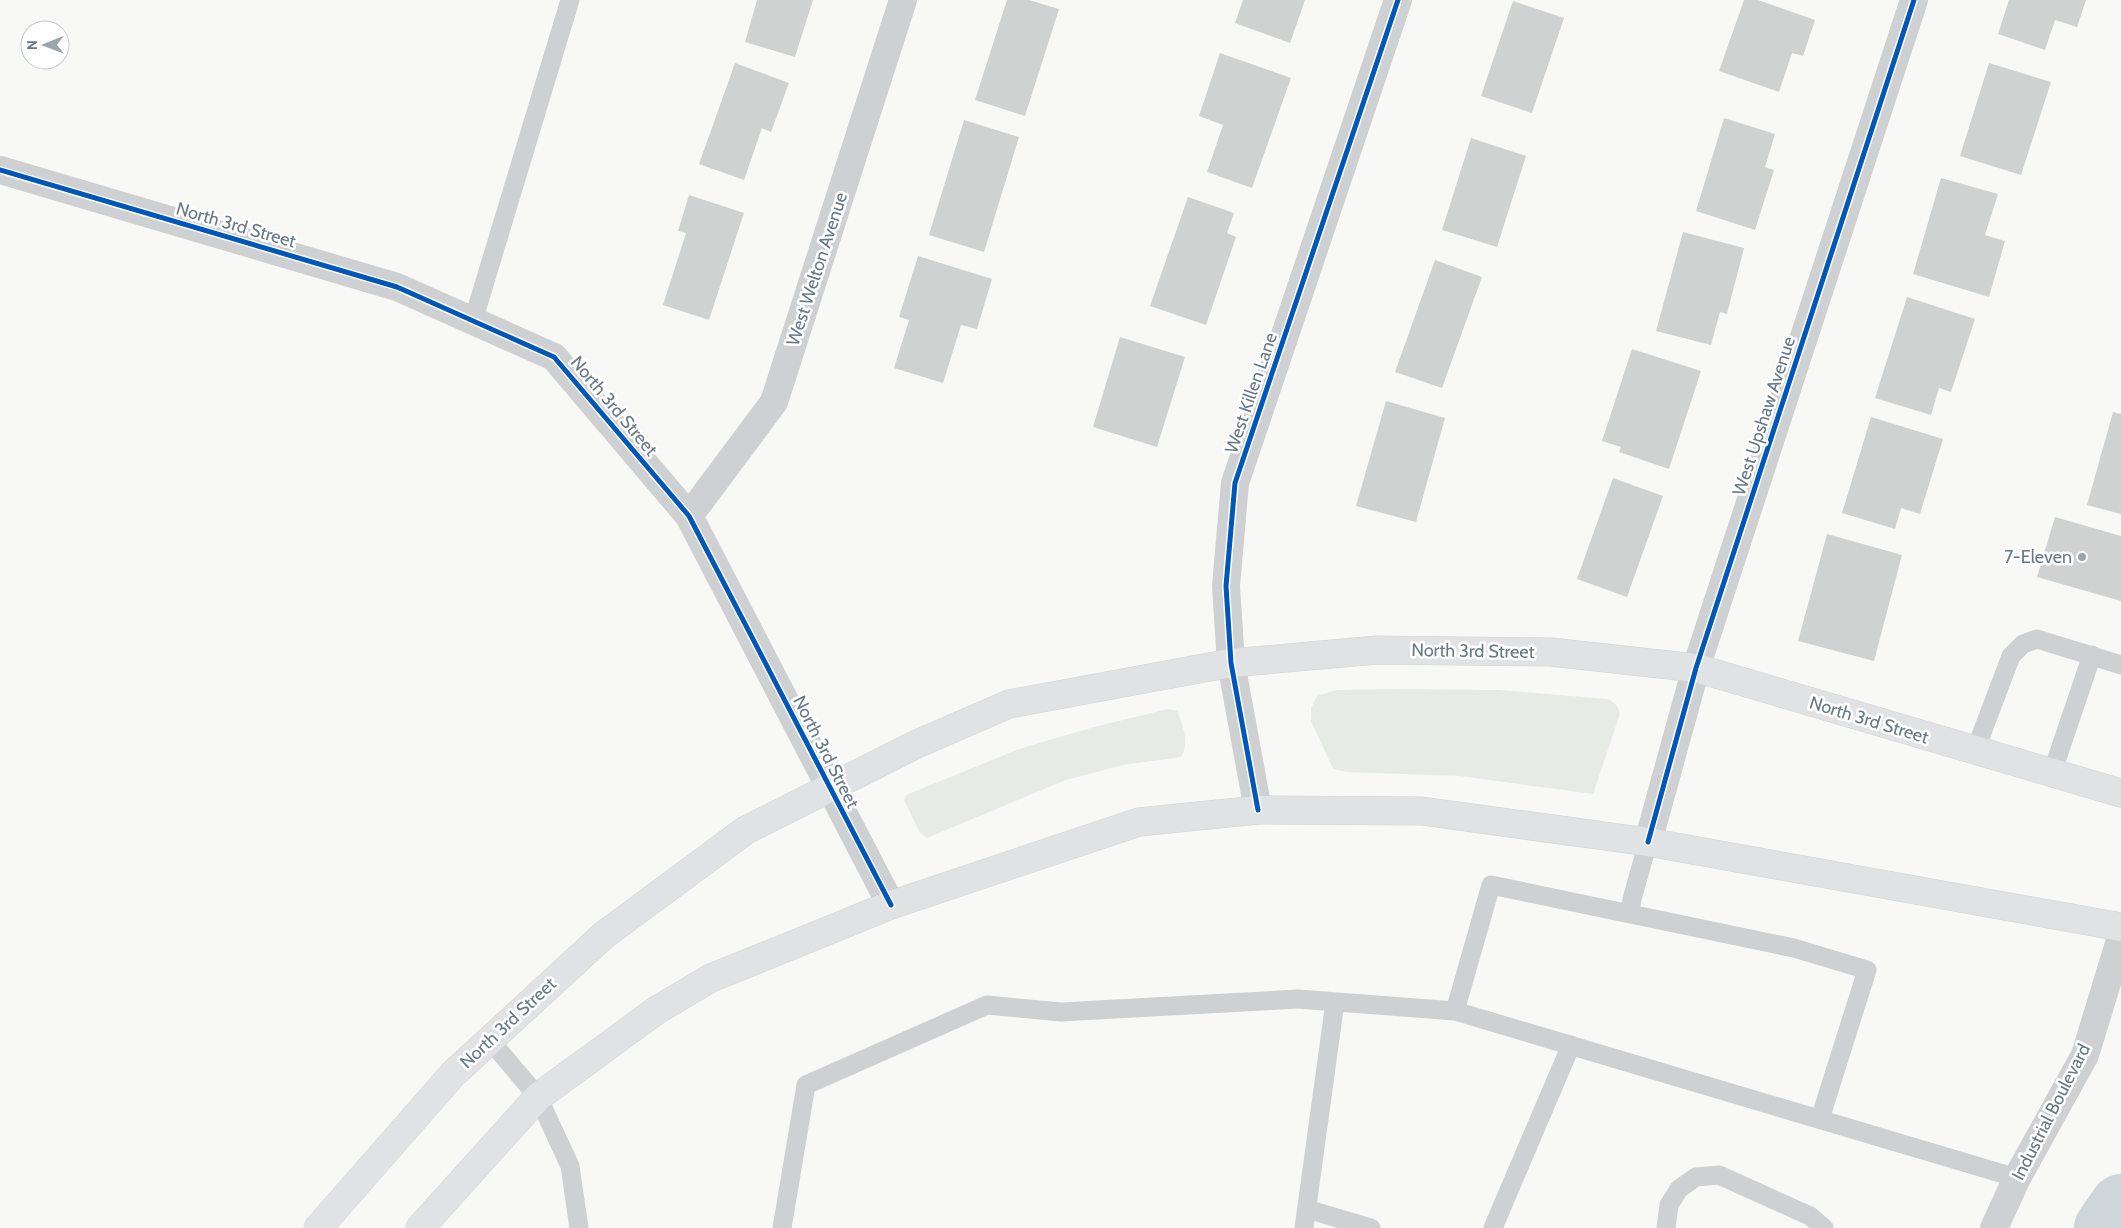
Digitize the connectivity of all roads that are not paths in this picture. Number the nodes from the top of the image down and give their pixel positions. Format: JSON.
{"nodes":[{"id":1,"x":570,"y":0,"type":"edge"},
{"id":2,"x":903,"y":0,"type":"edge"},
{"id":3,"x":1398,"y":0,"type":"edge"},
{"id":4,"x":1914,"y":0,"type":"edge"},
{"id":5,"x":0,"y":170,"type":"edge"},
{"id":6,"x":473,"y":321,"type":"junction"},
{"id":7,"x":689,"y":516,"type":"junction"},
{"id":8,"x":2092,"y":655,"type":"junction"},
{"id":9,"x":2120,"y":661,"type":"edge"},
{"id":10,"x":1230,"y":663,"type":"junction"},
{"id":11,"x":1696,"y":668,"type":"junction"},
{"id":12,"x":1975,"y":751,"type":"junction"},
{"id":13,"x":2052,"y":773,"type":"junction"},
{"id":14,"x":829,"y":789,"type":"junction"},
{"id":15,"x":2121,"y":793,"type":"edge"},
{"id":16,"x":1258,"y":810,"type":"junction"},
{"id":17,"x":1648,"y":842,"type":"junction"},
{"id":18,"x":891,"y":905,"type":"junction"},
{"id":19,"x":1630,"y":914,"type":"junction"},
{"id":20,"x":2121,"y":928,"type":"edge"},
{"id":21,"x":2121,"y":937,"type":"edge"},
{"id":22,"x":1335,"y":1002,"type":"junction"},
{"id":23,"x":1455,"y":1011,"type":"junction"},
{"id":24,"x":489,"y":1039,"type":"junction"},
{"id":25,"x":1571,"y":1045,"type":"junction"},
{"id":26,"x":538,"y":1097,"type":"junction"},
{"id":27,"x":1820,"y":1119,"type":"junction"},
{"id":28,"x":2017,"y":1178,"type":"junction"},
{"id":29,"x":1307,"y":1209,"type":"junction"},
{"id":30,"x":318,"y":1228,"type":"edge"},
{"id":31,"x":420,"y":1228,"type":"edge"},
{"id":32,"x":579,"y":1228,"type":"edge"},
{"id":33,"x":782,"y":1228,"type":"edge"},
{"id":34,"x":1304,"y":1228,"type":"edge"},
{"id":35,"x":1371,"y":1228,"type":"edge"},
{"id":36,"x":1493,"y":1228,"type":"edge"},
{"id":37,"x":1666,"y":1228,"type":"edge"},
{"id":38,"x":1824,"y":1228,"type":"edge"},
{"id":39,"x":1994,"y":1228,"type":"edge"}],
"edges":[{"from":1,"to":6,"type":"lane"},
{"from":2,"to":7,"type":"street","name":"West Welton Avenue"},
{"from":3,"to":10,"type":"street","name":"West Killen Lane"},
{"from":4,"to":11,"type":"street","name":"West Upshaw Avenue"},
{"from":5,"to":6,"type":"street","name":"North 3rd Street"},
{"from":6,"to":7,"type":"street","name":"North 3rd Street"},
{"from":7,"to":14,"type":"street","name":"North 3rd Street"},
{"from":8,"to":9,"type":"lane"},
{"from":8,"to":12,"type":"lane"},
{"from":8,"to":13,"type":"lane"},
{"from":10,"to":11,"type":"main road","name":"North 3rd Street"},
{"from":10,"to":14,"type":"main road","name":"North 3rd Street"},
{"from":10,"to":16,"type":"street","name":"West Killen Lane"},
{"from":11,"to":12,"type":"main road","name":"North 3rd Street"},
{"from":11,"to":17,"type":"street","name":"West Upshaw Avenue"},
{"from":12,"to":13,"type":"main road","name":"North 3rd Street"},
{"from":13,"to":15,"type":"main road","name":"North 3rd Street"},
{"from":14,"to":18,"type":"street","name":"North 3rd Street"},
{"from":14,"to":24,"type":"main road","name":"North 3rd Street"},
{"from":16,"to":17,"type":"main road"},
{"from":16,"to":18,"type":"main road"},
{"from":17,"to":19,"type":"lane"},
{"from":17,"to":20,"type":"main road"},
{"from":18,"to":26,"type":"main road"},
{"from":19,"to":23,"type":"lane"},
{"from":19,"to":27,"type":"lane"},
{"from":21,"to":28,"type":"street","name":"Industrial Boulevard"},
{"from":22,"to":23,"type":"lane"},
{"from":22,"to":29,"type":"lane"},
{"from":22,"to":33,"type":"lane"},
{"from":23,"to":25,"type":"lane"},
{"from":24,"to":26,"type":"lane"},
{"from":24,"to":30,"type":"main road","name":"North 3rd Street"},
{"from":25,"to":27,"type":"lane"},
{"from":25,"to":36,"type":"lane"},
{"from":26,"to":31,"type":"main road"},
{"from":26,"to":32,"type":"lane"},
{"from":27,"to":28,"type":"lane"},
{"from":28,"to":39,"type":"street","name":"Industrial Boulevard"},
{"from":29,"to":34,"type":"lane"},
{"from":29,"to":35,"type":"lane"},
{"from":37,"to":38,"type":"lane"}]}
